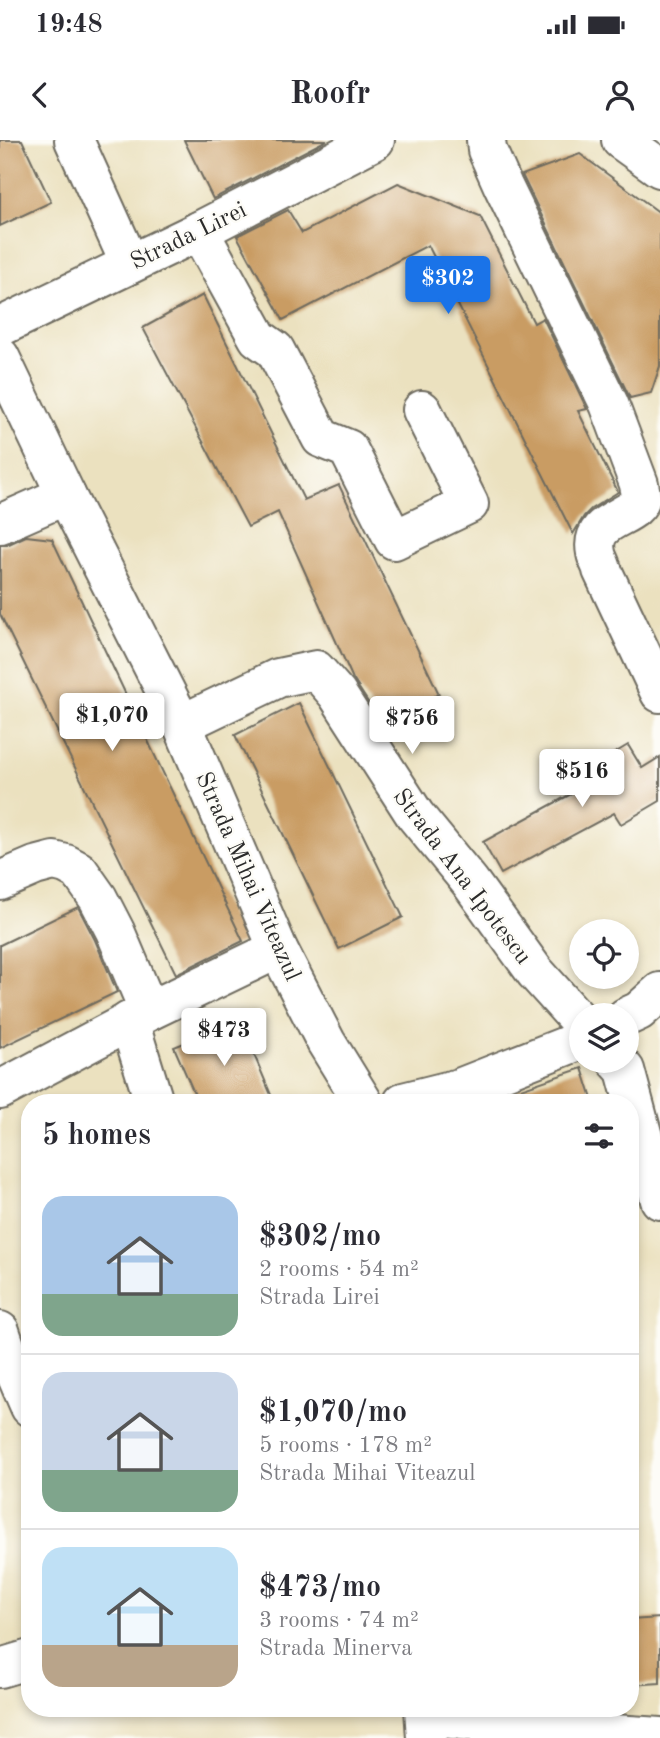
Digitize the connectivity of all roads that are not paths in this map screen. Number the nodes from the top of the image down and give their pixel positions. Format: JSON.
{"nodes":[{"id":1,"x":74,"y":140,"type":"edge"},
{"id":2,"x":375,"y":140,"type":"edge"},
{"id":3,"x":486,"y":140,"type":"edge"},
{"id":4,"x":621,"y":140,"type":"edge"},
{"id":5,"x":660,"y":168,"type":"edge"},
{"id":6,"x":199,"y":231,"type":"junction"},
{"id":7,"x":130,"y":264,"type":"junction"},
{"id":8,"x":0,"y":327,"type":"edge"},
{"id":9,"x":0,"y":357,"type":"edge"},
{"id":10,"x":422,"y":410,"type":"dead end"},
{"id":11,"x":66,"y":495,"type":"junction"},
{"id":12,"x":0,"y":524,"type":"edge"},
{"id":13,"x":660,"y":693,"type":"edge"},
{"id":14,"x":182,"y":724,"type":"junction"},
{"id":15,"x":0,"y":881,"type":"edge"},
{"id":16,"x":278,"y":949,"type":"junction"},
{"id":17,"x":660,"y":992,"type":"edge"},
{"id":18,"x":569,"y":1010,"type":"edge"},
{"id":19,"x":639,"y":1011,"type":"edge"},
{"id":20,"x":139,"y":1016,"type":"junction"},
{"id":21,"x":569,"y":1045,"type":"edge"},
{"id":22,"x":626,"y":1073,"type":"edge"},
{"id":23,"x":0,"y":1090,"type":"edge"},
{"id":24,"x":152,"y":1094,"type":"edge"},
{"id":25,"x":358,"y":1094,"type":"edge"},
{"id":26,"x":435,"y":1094,"type":"edge"},
{"id":27,"x":631,"y":1094,"type":"edge"},
{"id":28,"x":639,"y":1122,"type":"edge"},
{"id":29,"x":660,"y":1200,"type":"edge"},
{"id":30,"x":0,"y":1331,"type":"edge"},
{"id":31,"x":21,"y":1387,"type":"edge"},
{"id":32,"x":21,"y":1662,"type":"edge"},
{"id":33,"x":0,"y":1668,"type":"edge"},
{"id":34,"x":425,"y":1720,"type":"edge"},
{"id":35,"x":660,"y":1737,"type":"edge"}],
"edges":[{"from":1,"to":7,"type":"street"},
{"from":2,"to":6,"type":"street","name":"Strada Lirei"},
{"from":3,"to":13,"type":"street"},
{"from":4,"to":5,"type":"street"},
{"from":6,"to":7,"type":"street","name":"Strada Lirei"},
{"from":6,"to":10,"type":"street"},
{"from":7,"to":8,"type":"street","name":"Strada Lirei"},
{"from":9,"to":11,"type":"street","name":"Strada Mihai Viteazul"},
{"from":11,"to":12,"type":"street"},
{"from":11,"to":14,"type":"street","name":"Strada Mihai Viteazul"},
{"from":14,"to":16,"type":"street","name":"Strada Mihai Viteazul"},
{"from":14,"to":18,"type":"street","name":"Strada Ana Ipotescu"},
{"from":15,"to":20,"type":"street"},
{"from":16,"to":20,"type":"street"},
{"from":16,"to":25,"type":"street","name":"Strada Mihai Viteazul"},
{"from":17,"to":19,"type":"street"},
{"from":20,"to":23,"type":"street"},
{"from":20,"to":24,"type":"street"},
{"from":21,"to":26,"type":"street"},
{"from":22,"to":27,"type":"street"},
{"from":28,"to":29,"type":"street"},
{"from":30,"to":31,"type":"street"},
{"from":32,"to":33,"type":"street"},
{"from":34,"to":35,"type":"street"}]}
